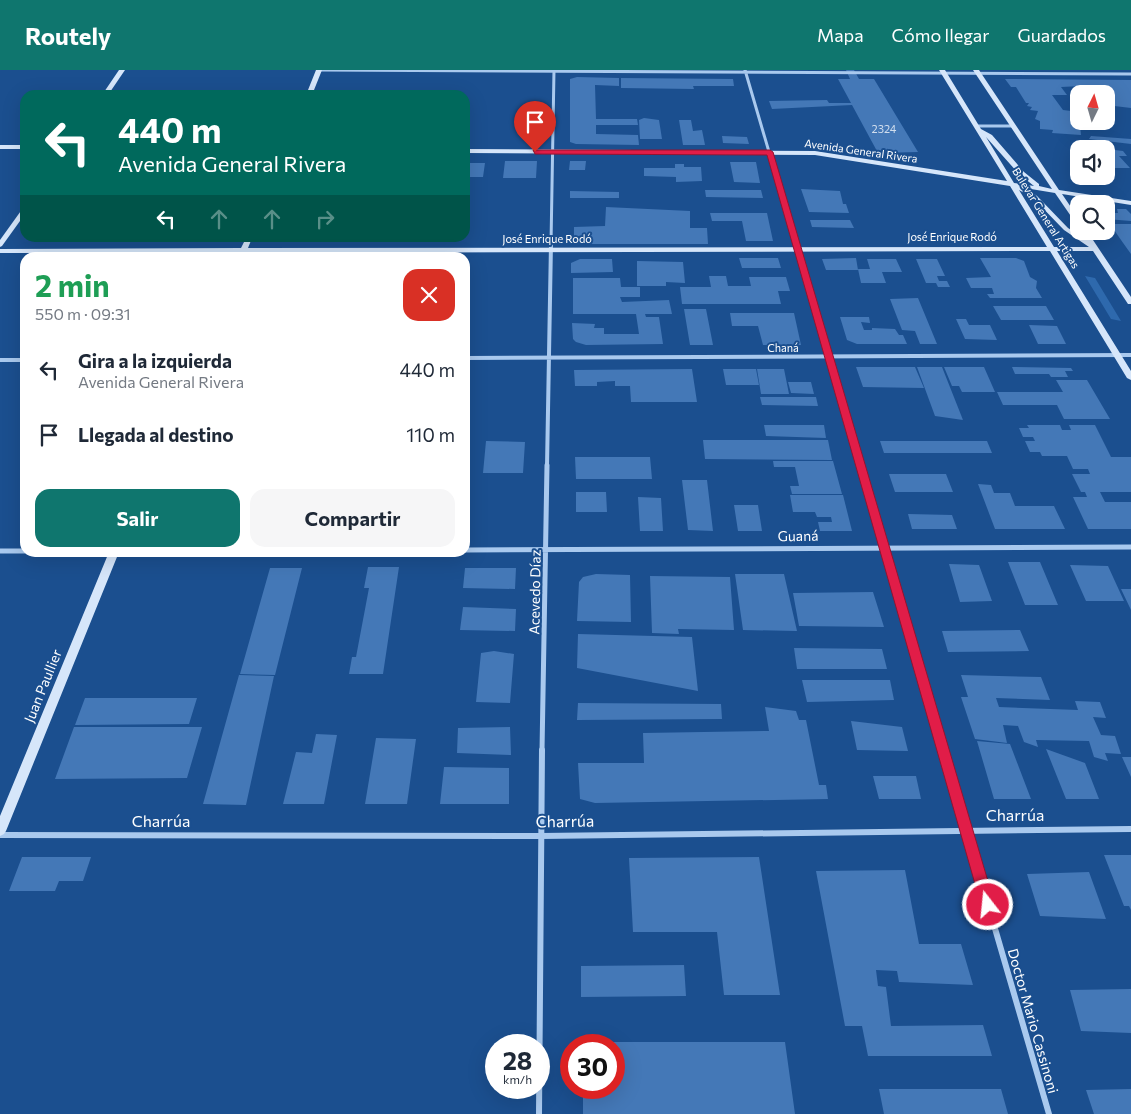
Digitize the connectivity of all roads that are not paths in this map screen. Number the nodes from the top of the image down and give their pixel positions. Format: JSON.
{"nodes":[{"id":1,"x":122,"y":70,"type":"edge"},
{"id":2,"x":319,"y":70,"type":"edge"},
{"id":3,"x":554,"y":71,"type":"edge"},
{"id":4,"x":746,"y":71,"type":"edge"},
{"id":5,"x":943,"y":72,"type":"edge"},
{"id":6,"x":978,"y":72,"type":"edge"},
{"id":7,"x":1131,"y":74,"type":"edge"},
{"id":8,"x":108,"y":90,"type":"edge"},
{"id":9,"x":311,"y":90,"type":"edge"},
{"id":10,"x":1013,"y":126,"type":"junction"},
{"id":11,"x":978,"y":128,"type":"junction"},
{"id":12,"x":0,"y":147,"type":"edge"},
{"id":13,"x":20,"y":147,"type":"edge"},
{"id":14,"x":470,"y":151,"type":"edge"},
{"id":15,"x":553,"y":152,"type":"junction"},
{"id":16,"x":770,"y":152,"type":"junction"},
{"id":17,"x":1012,"y":183,"type":"junction"},
{"id":18,"x":1057,"y":191,"type":"junction"},
{"id":19,"x":1131,"y":203,"type":"edge"},
{"id":20,"x":1070,"y":210,"type":"edge"},
{"id":21,"x":20,"y":216,"type":"edge"},
{"id":22,"x":1089,"y":240,"type":"edge"},
{"id":23,"x":0,"y":245,"type":"edge"},
{"id":24,"x":1052,"y":248,"type":"junction"},
{"id":25,"x":1095,"y":248,"type":"junction"},
{"id":26,"x":797,"y":249,"type":"junction"},
{"id":27,"x":550,"y":250,"type":"junction"},
{"id":28,"x":0,"y":251,"type":"edge"},
{"id":29,"x":81,"y":252,"type":"edge"},
{"id":30,"x":396,"y":252,"type":"edge"},
{"id":31,"x":1131,"y":302,"type":"edge"},
{"id":32,"x":1131,"y":355,"type":"edge"},
{"id":33,"x":828,"y":356,"type":"junction"},
{"id":34,"x":1117,"y":356,"type":"junction"},
{"id":35,"x":470,"y":358,"type":"edge"},
{"id":36,"x":550,"y":358,"type":"junction"},
{"id":37,"x":0,"y":360,"type":"edge"},
{"id":38,"x":20,"y":360,"type":"edge"},
{"id":39,"x":1131,"y":378,"type":"edge"},
{"id":40,"x":883,"y":547,"type":"junction"},
{"id":41,"x":1131,"y":547,"type":"edge"},
{"id":42,"x":547,"y":549,"type":"junction"},
{"id":43,"x":470,"y":550,"type":"edge"},
{"id":44,"x":0,"y":551,"type":"edge"},
{"id":45,"x":20,"y":551,"type":"edge"},
{"id":46,"x":112,"y":557,"type":"edge"},
{"id":47,"x":1131,"y":829,"type":"edge"},
{"id":48,"x":966,"y":830,"type":"junction"},
{"id":49,"x":0,"y":831,"type":"edge"},
{"id":50,"x":0,"y":835,"type":"edge"},
{"id":51,"x":541,"y":836,"type":"junction"},
{"id":52,"x":539,"y":1114,"type":"edge"},
{"id":53,"x":1049,"y":1114,"type":"edge"}],
"edges":[{"from":1,"to":8,"type":"main road"},
{"from":2,"to":3,"type":"street"},
{"from":2,"to":9,"type":"main road"},
{"from":3,"to":4,"type":"street"},
{"from":3,"to":15,"type":"street","name":"Acevedo Díaz"},
{"from":4,"to":5,"type":"street"},
{"from":4,"to":16,"type":"street","name":"Doctor Mario Cassinoni"},
{"from":5,"to":6,"type":"street"},
{"from":5,"to":11,"type":"main road","name":"Bulevar General Artigas"},
{"from":6,"to":7,"type":"street"},
{"from":6,"to":10,"type":"main road","name":"Bulevar General Artigas"},
{"from":10,"to":11,"type":"street"},
{"from":10,"to":18,"type":"main road","name":"Bulevar General Artigas"},
{"from":11,"to":17,"type":"main road","name":"Bulevar General Artigas"},
{"from":11,"to":18,"type":"main road"},
{"from":12,"to":13,"type":"main road"},
{"from":14,"to":15,"type":"main road","name":"Avenida General Rivera"},
{"from":15,"to":16,"type":"main road","name":"Avenida General Rivera"},
{"from":15,"to":27,"type":"street","name":"Acevedo Díaz"},
{"from":16,"to":17,"type":"main road","name":"Avenida General Rivera"},
{"from":16,"to":26,"type":"street","name":"Doctor Mario Cassinoni"},
{"from":17,"to":18,"type":"main road","name":"Avenida General Rivera"},
{"from":17,"to":24,"type":"main road","name":"Bulevar General Artigas"},
{"from":17,"to":25,"type":"main road"},
{"from":18,"to":19,"type":"main road","name":"Avenida General Rivera"},
{"from":18,"to":20,"type":"main road","name":"Bulevar General Artigas"},
{"from":21,"to":23,"type":"main road"},
{"from":22,"to":25,"type":"main road","name":"Bulevar General Artigas"},
{"from":24,"to":25,"type":"main road","name":"José Enrique Rodó"},
{"from":24,"to":26,"type":"main road","name":"José Enrique Rodó"},
{"from":24,"to":34,"type":"main road","name":"Bulevar General Artigas"},
{"from":25,"to":31,"type":"main road","name":"Bulevar General Artigas"},
{"from":26,"to":27,"type":"main road","name":"José Enrique Rodó"},
{"from":26,"to":33,"type":"street","name":"Doctor Mario Cassinoni"},
{"from":27,"to":30,"type":"main road","name":"José Enrique Rodó"},
{"from":27,"to":36,"type":"street","name":"Acevedo Díaz"},
{"from":28,"to":29,"type":"main road","name":"José Enrique Rodó"},
{"from":32,"to":34,"type":"street","name":"Chaná"},
{"from":33,"to":34,"type":"street","name":"Chaná"},
{"from":33,"to":36,"type":"street","name":"Chaná"},
{"from":33,"to":40,"type":"street","name":"Doctor Mario Cassinoni"},
{"from":34,"to":39,"type":"main road","name":"Bulevar General Artigas"},
{"from":35,"to":36,"type":"street","name":"Chaná"},
{"from":36,"to":42,"type":"street","name":"Acevedo Díaz"},
{"from":37,"to":38,"type":"street"},
{"from":40,"to":41,"type":"street","name":"Guaná"},
{"from":40,"to":42,"type":"street","name":"Guaná"},
{"from":40,"to":48,"type":"street","name":"Doctor Mario Cassinoni"},
{"from":42,"to":43,"type":"street","name":"Guaná"},
{"from":42,"to":51,"type":"street","name":"Acevedo Díaz"},
{"from":44,"to":45,"type":"street"},
{"from":46,"to":49,"type":"main road","name":"Juan Paullier"},
{"from":47,"to":48,"type":"street","name":"Charrúa"},
{"from":48,"to":51,"type":"street","name":"Charrúa"},
{"from":48,"to":53,"type":"street","name":"Doctor Mario Cassinoni"},
{"from":50,"to":51,"type":"street","name":"Charrúa"},
{"from":51,"to":52,"type":"street","name":"Acevedo Díaz"}]}
